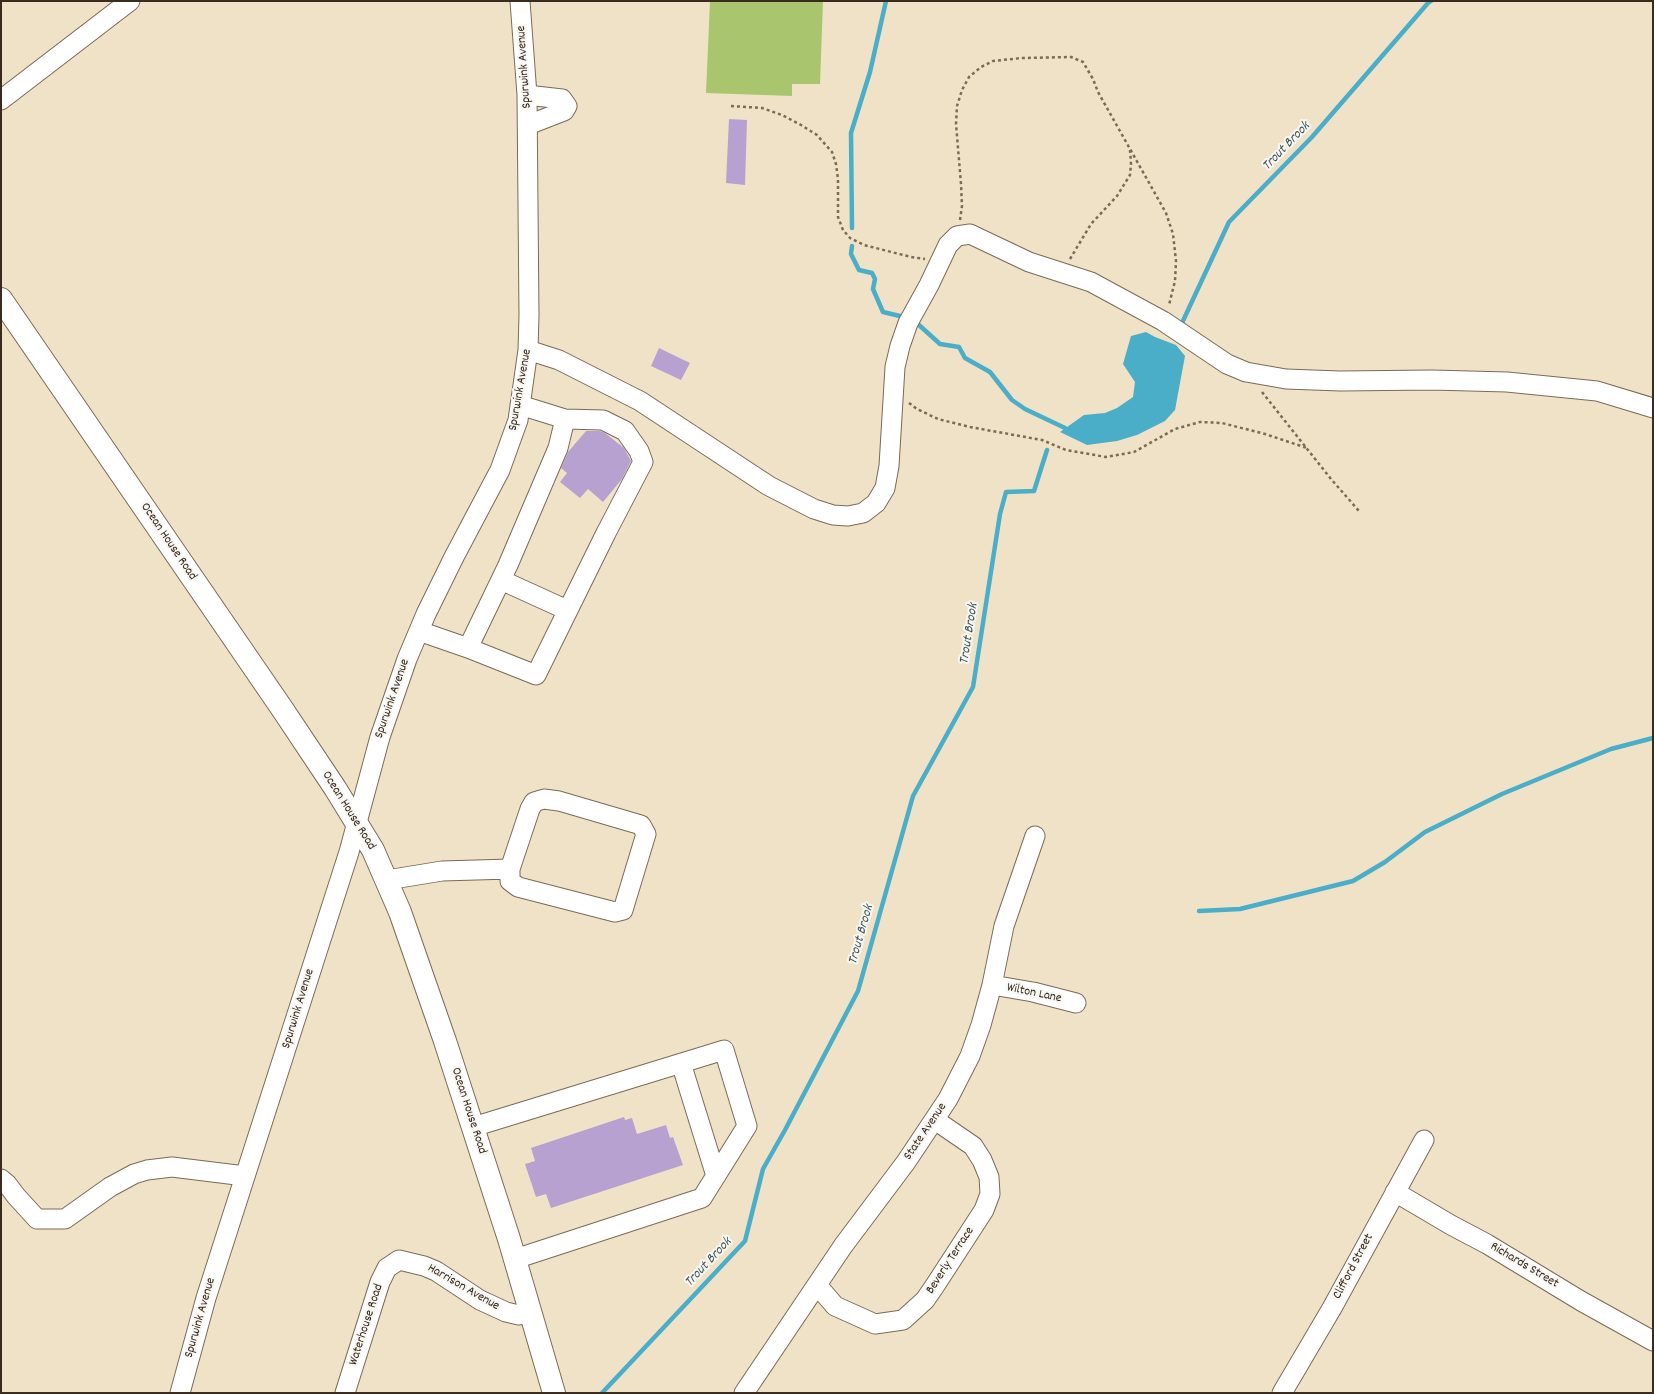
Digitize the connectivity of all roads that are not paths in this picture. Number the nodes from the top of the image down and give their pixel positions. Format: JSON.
{"nodes":[{"id":1,"x":130,"y":1,"type":"edge"},
{"id":2,"x":520,"y":1,"type":"edge"},
{"id":3,"x":527,"y":95,"type":"junction"},
{"id":4,"x":1,"y":100,"type":"edge"},
{"id":5,"x":528,"y":125,"type":"junction"},
{"id":6,"x":1,"y":298,"type":"edge"},
{"id":7,"x":528,"y":350,"type":"junction"},
{"id":8,"x":520,"y":405,"type":"junction"},
{"id":9,"x":1653,"y":408,"type":"edge"},
{"id":10,"x":565,"y":419,"type":"junction"},
{"id":11,"x":501,"y":580,"type":"junction"},
{"id":12,"x":567,"y":610,"type":"junction"},
{"id":13,"x":419,"y":631,"type":"junction"},
{"id":14,"x":468,"y":648,"type":"junction"},
{"id":15,"x":357,"y":825,"type":"junction"},
{"id":16,"x":1035,"y":836,"type":"dead end"},
{"id":17,"x":510,"y":869,"type":"junction"},
{"id":18,"x":387,"y":880,"type":"junction"},
{"id":19,"x":992,"y":985,"type":"junction"},
{"id":20,"x":1076,"y":1003,"type":"dead end"},
{"id":21,"x":681,"y":1062,"type":"junction"},
{"id":22,"x":935,"y":1120,"type":"junction"},
{"id":23,"x":473,"y":1128,"type":"junction"},
{"id":24,"x":1424,"y":1140,"type":"dead end"},
{"id":25,"x":245,"y":1176,"type":"junction"},
{"id":26,"x":716,"y":1176,"type":"junction"},
{"id":27,"x":1,"y":1179,"type":"edge"},
{"id":28,"x":1395,"y":1192,"type":"junction"},
{"id":29,"x":515,"y":1259,"type":"junction"},
{"id":30,"x":396,"y":1262,"type":"joint"},
{"id":31,"x":817,"y":1285,"type":"junction"},
{"id":32,"x":530,"y":1313,"type":"junction"},
{"id":33,"x":1653,"y":1341,"type":"edge"},
{"id":34,"x":180,"y":1393,"type":"edge"},
{"id":35,"x":345,"y":1393,"type":"edge"},
{"id":36,"x":554,"y":1393,"type":"edge"},
{"id":37,"x":744,"y":1393,"type":"edge"},
{"id":38,"x":1282,"y":1393,"type":"edge"}],
"edges":[{"from":1,"to":4,"type":"street"},
{"from":2,"to":3,"type":"street","name":"Spurwink Avenue"},
{"from":3,"to":5,"type":"street","name":"Spurwink Avenue"},
{"from":3,"to":5,"type":"street"},
{"from":5,"to":7,"type":"street","name":"Spurwink Avenue"},
{"from":6,"to":15,"type":"main road","name":"Ocean House Road"},
{"from":7,"to":8,"type":"street","name":"Spurwink Avenue"},
{"from":7,"to":9,"type":"street"},
{"from":8,"to":10,"type":"street"},
{"from":8,"to":13,"type":"street","name":"Spurwink Avenue"},
{"from":10,"to":11,"type":"street"},
{"from":10,"to":12,"type":"street"},
{"from":11,"to":12,"type":"street"},
{"from":11,"to":14,"type":"street"},
{"from":12,"to":14,"type":"street"},
{"from":13,"to":14,"type":"street"},
{"from":13,"to":15,"type":"street","name":"Spurwink Avenue"},
{"from":15,"to":18,"type":"main road","name":"Ocean House Road"},
{"from":15,"to":25,"type":"street","name":"Spurwink Avenue"},
{"from":16,"to":19,"type":"street","name":"State Avenue"},
{"from":17,"to":17,"type":"street"},
{"from":17,"to":18,"type":"street"},
{"from":18,"to":23,"type":"main road","name":"Ocean House Road"},
{"from":19,"to":20,"type":"street","name":"Wilton Lane"},
{"from":19,"to":22,"type":"street","name":"State Avenue"},
{"from":21,"to":23,"type":"street"},
{"from":21,"to":26,"type":"street"},
{"from":21,"to":26,"type":"street"},
{"from":22,"to":31,"type":"street","name":"State Avenue"},
{"from":22,"to":31,"type":"street","name":"Beverly Terrace"},
{"from":23,"to":29,"type":"main road","name":"Ocean House Road"},
{"from":24,"to":28,"type":"street","name":"Clifford Street"},
{"from":25,"to":27,"type":"street"},
{"from":25,"to":34,"type":"street","name":"Spurwink Avenue"},
{"from":26,"to":29,"type":"street"},
{"from":28,"to":33,"type":"street","name":"Richards Street"},
{"from":28,"to":38,"type":"street","name":"Clifford Street"},
{"from":29,"to":32,"type":"main road","name":"Ocean House Road"},
{"from":30,"to":32,"type":"street","name":"Harrison Avenue"},
{"from":30,"to":35,"type":"street","name":"Waterhouse Road"},
{"from":31,"to":37,"type":"street","name":"State Avenue"},
{"from":32,"to":36,"type":"main road","name":"Ocean House Road"}]}
